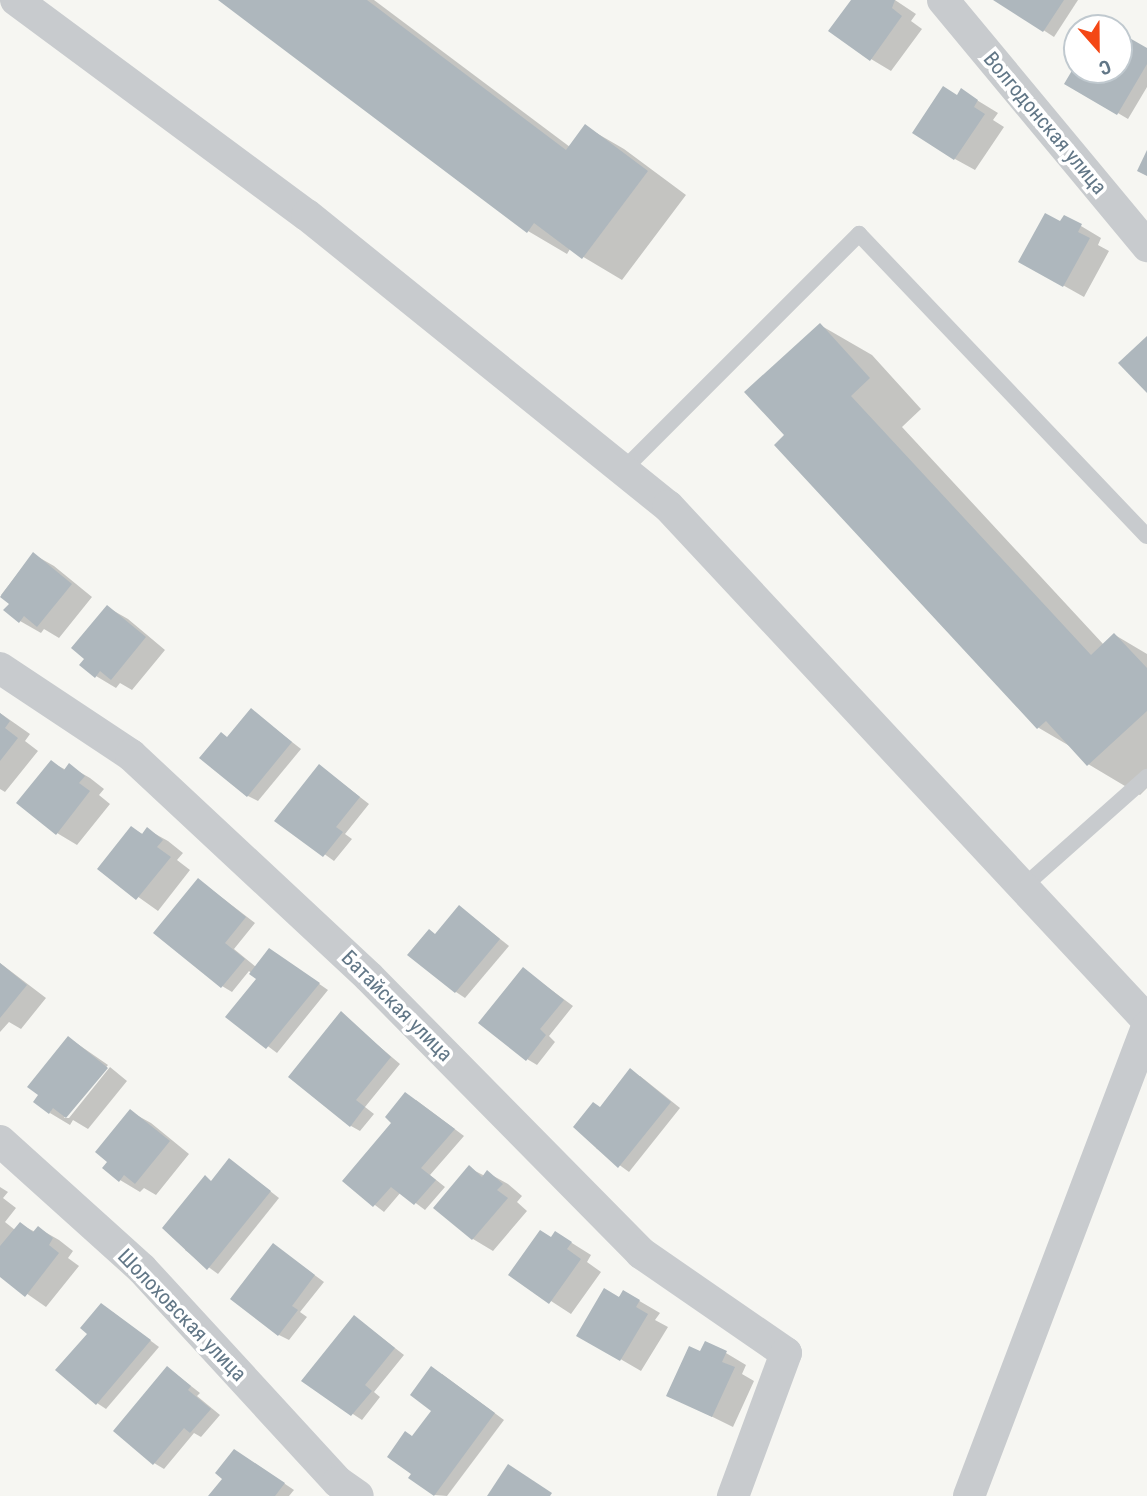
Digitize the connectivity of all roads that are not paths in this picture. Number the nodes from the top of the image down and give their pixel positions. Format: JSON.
{"nodes":[{"id":1,"x":8,"y":0,"type":"edge"},
{"id":2,"x":16,"y":0,"type":"edge"},
{"id":3,"x":943,"y":0,"type":"edge"},
{"id":4,"x":0,"y":11,"type":"edge"},
{"id":5,"x":1147,"y":246,"type":"edge"},
{"id":6,"x":624,"y":470,"type":"junction"},
{"id":7,"x":1147,"y":536,"type":"edge"},
{"id":8,"x":0,"y":668,"type":"edge"},
{"id":9,"x":1147,"y":777,"type":"edge"},
{"id":10,"x":1023,"y":887,"type":"junction"},
{"id":11,"x":1147,"y":1020,"type":"edge"},
{"id":12,"x":1147,"y":1027,"type":"edge"},
{"id":13,"x":0,"y":1141,"type":"edge"},
{"id":14,"x":358,"y":1496,"type":"edge"},
{"id":15,"x":733,"y":1496,"type":"edge"},
{"id":16,"x":969,"y":1496,"type":"edge"}],
"edges":[{"from":1,"to":4,"type":"street"},
{"from":2,"to":6,"type":"street"},
{"from":3,"to":5,"type":"street","name":"Волгодонская улица"},
{"from":6,"to":7,"type":"lane"},
{"from":6,"to":10,"type":"street"},
{"from":8,"to":15,"type":"street","name":"Батайская улица"},
{"from":9,"to":10,"type":"lane"},
{"from":10,"to":11,"type":"street"},
{"from":12,"to":16,"type":"street"},
{"from":13,"to":14,"type":"street","name":"Шолоховская улица"}]}
